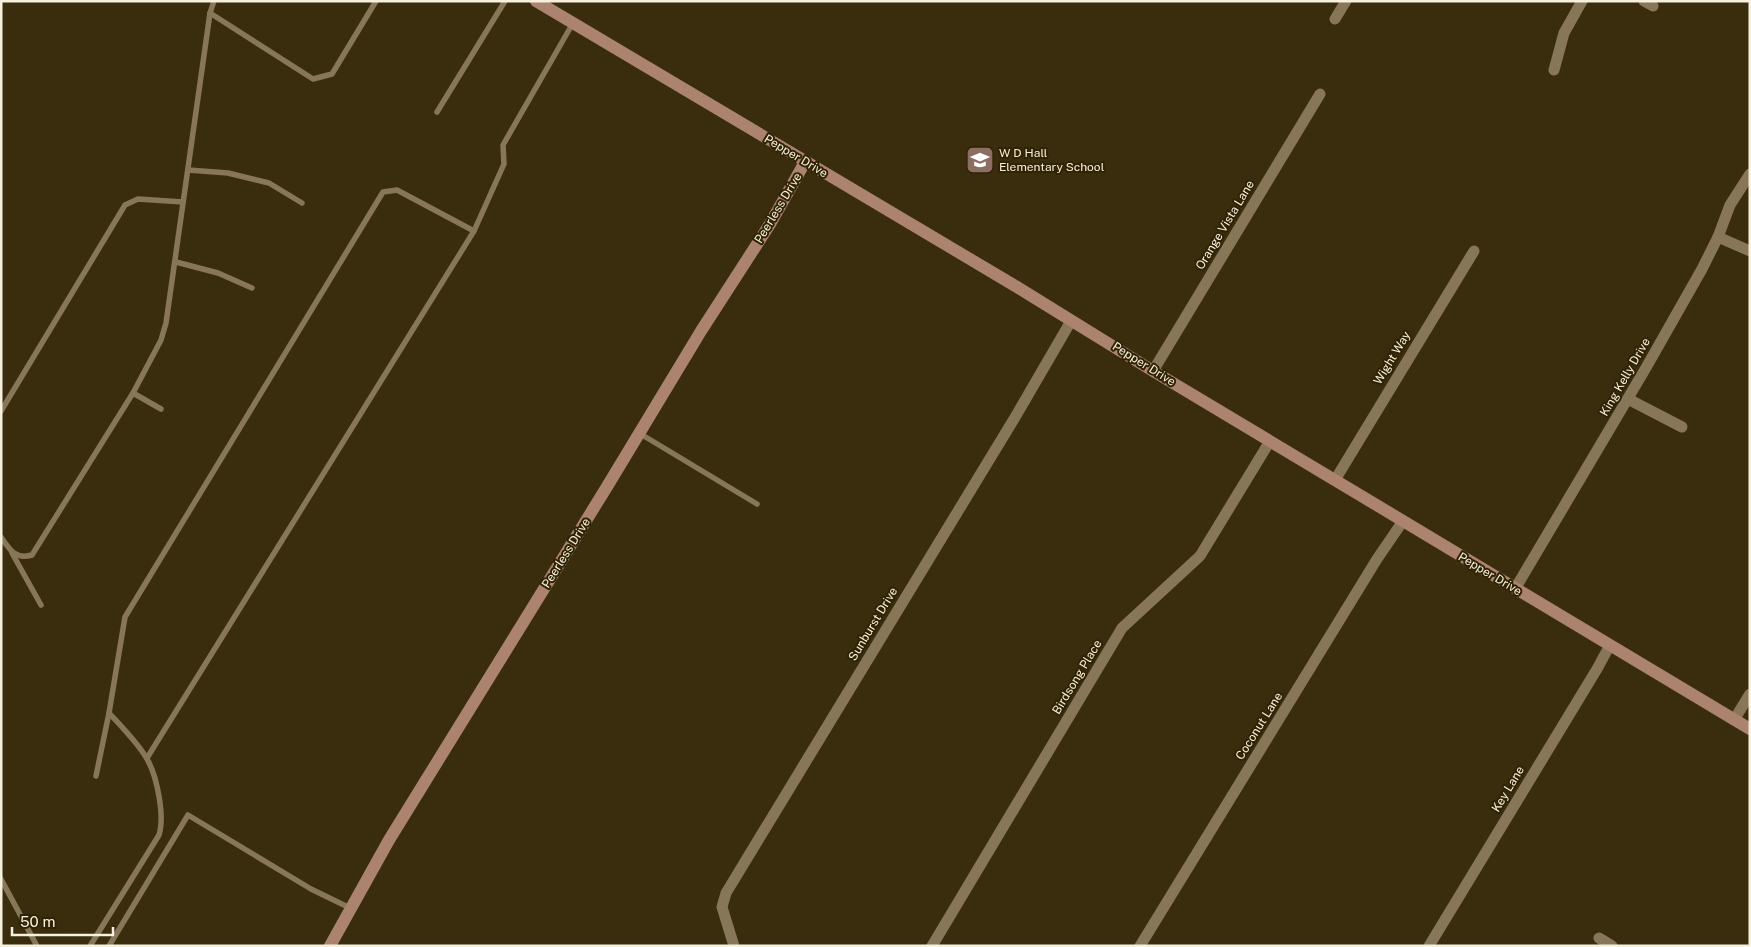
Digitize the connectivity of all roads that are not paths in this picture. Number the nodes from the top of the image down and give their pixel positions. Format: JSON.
{"nodes":[{"id":1,"x":214,"y":1,"type":"edge"},
{"id":2,"x":376,"y":1,"type":"edge"},
{"id":3,"x":505,"y":1,"type":"edge"},
{"id":4,"x":1346,"y":1,"type":"edge"},
{"id":5,"x":1582,"y":1,"type":"edge"},
{"id":6,"x":544,"y":3,"type":"edge"},
{"id":7,"x":210,"y":13,"type":"junction"},
{"id":8,"x":1335,"y":19,"type":"dead end"},
{"id":9,"x":573,"y":23,"type":"junction"},
{"id":10,"x":1554,"y":70,"type":"dead end"},
{"id":11,"x":1320,"y":94,"type":"dead end"},
{"id":12,"x":437,"y":112,"type":"dead end"},
{"id":13,"x":806,"y":162,"type":"junction"},
{"id":14,"x":188,"y":170,"type":"junction"},
{"id":15,"x":1750,"y":174,"type":"edge"},
{"id":16,"x":183,"y":202,"type":"junction"},
{"id":17,"x":302,"y":203,"type":"dead end"},
{"id":18,"x":474,"y":231,"type":"junction"},
{"id":19,"x":1718,"y":237,"type":"junction"},
{"id":20,"x":1474,"y":250,"type":"dead end"},
{"id":21,"x":1750,"y":251,"type":"edge"},
{"id":22,"x":176,"y":262,"type":"junction"},
{"id":23,"x":252,"y":288,"type":"dead end"},
{"id":24,"x":1071,"y":321,"type":"junction"},
{"id":25,"x":1153,"y":371,"type":"junction"},
{"id":26,"x":133,"y":393,"type":"junction"},
{"id":27,"x":1628,"y":399,"type":"junction"},
{"id":28,"x":161,"y":409,"type":"dead end"},
{"id":29,"x":1,"y":410,"type":"edge"},
{"id":30,"x":1682,"y":427,"type":"dead end"},
{"id":31,"x":639,"y":434,"type":"junction"},
{"id":32,"x":1270,"y":441,"type":"junction"},
{"id":33,"x":1335,"y":480,"type":"junction"},
{"id":34,"x":757,"y":504,"type":"dead end"},
{"id":35,"x":1403,"y":521,"type":"junction"},
{"id":36,"x":1,"y":537,"type":"edge"},
{"id":37,"x":12,"y":553,"type":"junction"},
{"id":38,"x":1515,"y":589,"type":"junction"},
{"id":39,"x":42,"y":605,"type":"dead end"},
{"id":40,"x":1610,"y":645,"type":"junction"},
{"id":41,"x":1750,"y":694,"type":"edge"},
{"id":42,"x":110,"y":713,"type":"junction"},
{"id":43,"x":1734,"y":720,"type":"junction"},
{"id":44,"x":1750,"y":729,"type":"edge"},
{"id":45,"x":147,"y":758,"type":"junction"},
{"id":46,"x":96,"y":776,"type":"dead end"},
{"id":47,"x":1,"y":879,"type":"edge"},
{"id":48,"x":350,"y":908,"type":"junction"},
{"id":49,"x":1599,"y":938,"type":"dead end"},
{"id":50,"x":37,"y":946,"type":"edge"},
{"id":51,"x":90,"y":946,"type":"edge"},
{"id":52,"x":109,"y":946,"type":"edge"},
{"id":53,"x":330,"y":946,"type":"edge"},
{"id":54,"x":734,"y":946,"type":"edge"},
{"id":55,"x":932,"y":946,"type":"edge"},
{"id":56,"x":1140,"y":946,"type":"edge"},
{"id":57,"x":1429,"y":946,"type":"edge"},
{"id":58,"x":1612,"y":946,"type":"edge"}],
"edges":[{"from":1,"to":7,"type":"lane"},
{"from":2,"to":7,"type":"lane"},
{"from":3,"to":12,"type":"lane"},
{"from":4,"to":8,"type":"street"},
{"from":5,"to":10,"type":"street"},
{"from":6,"to":9,"type":"street","name":"Pepper Drive"},
{"from":7,"to":14,"type":"lane"},
{"from":9,"to":13,"type":"street","name":"Pepper Drive"},
{"from":9,"to":18,"type":"lane"},
{"from":11,"to":25,"type":"street","name":"Orange Vista Lane"},
{"from":13,"to":24,"type":"street","name":"Pepper Drive"},
{"from":13,"to":31,"type":"street","name":"Peerless Drive"},
{"from":14,"to":16,"type":"lane"},
{"from":14,"to":17,"type":"lane"},
{"from":15,"to":19,"type":"street","name":"King Kelly Drive"},
{"from":16,"to":22,"type":"lane"},
{"from":16,"to":29,"type":"lane"},
{"from":18,"to":42,"type":"lane"},
{"from":18,"to":45,"type":"lane"},
{"from":19,"to":21,"type":"street"},
{"from":19,"to":27,"type":"street","name":"King Kelly Drive"},
{"from":20,"to":33,"type":"street","name":"Wight Way"},
{"from":22,"to":23,"type":"lane"},
{"from":22,"to":26,"type":"lane"},
{"from":24,"to":25,"type":"street","name":"Pepper Drive"},
{"from":24,"to":54,"type":"street","name":"Sunburst Drive"},
{"from":25,"to":32,"type":"street","name":"Pepper Drive"},
{"from":26,"to":28,"type":"lane"},
{"from":26,"to":37,"type":"lane"},
{"from":27,"to":30,"type":"street"},
{"from":27,"to":38,"type":"street","name":"King Kelly Drive"},
{"from":31,"to":34,"type":"lane"},
{"from":31,"to":48,"type":"street","name":"Peerless Drive"},
{"from":32,"to":33,"type":"street","name":"Pepper Drive"},
{"from":32,"to":55,"type":"street","name":"Birdsong Place"},
{"from":33,"to":35,"type":"street","name":"Pepper Drive"},
{"from":35,"to":38,"type":"street","name":"Pepper Drive"},
{"from":35,"to":56,"type":"street","name":"Coconut Lane"},
{"from":36,"to":37,"type":"lane"},
{"from":37,"to":39,"type":"lane"},
{"from":38,"to":40,"type":"street","name":"Pepper Drive"},
{"from":40,"to":43,"type":"street","name":"Pepper Drive"},
{"from":40,"to":57,"type":"street","name":"Key Lane"},
{"from":41,"to":43,"type":"street"},
{"from":42,"to":45,"type":"lane"},
{"from":42,"to":46,"type":"lane"},
{"from":43,"to":44,"type":"street","name":"Pepper Drive"},
{"from":45,"to":51,"type":"lane"},
{"from":47,"to":50,"type":"lane"},
{"from":48,"to":52,"type":"lane"},
{"from":48,"to":53,"type":"street","name":"Peerless Drive"},
{"from":49,"to":58,"type":"street"}]}
